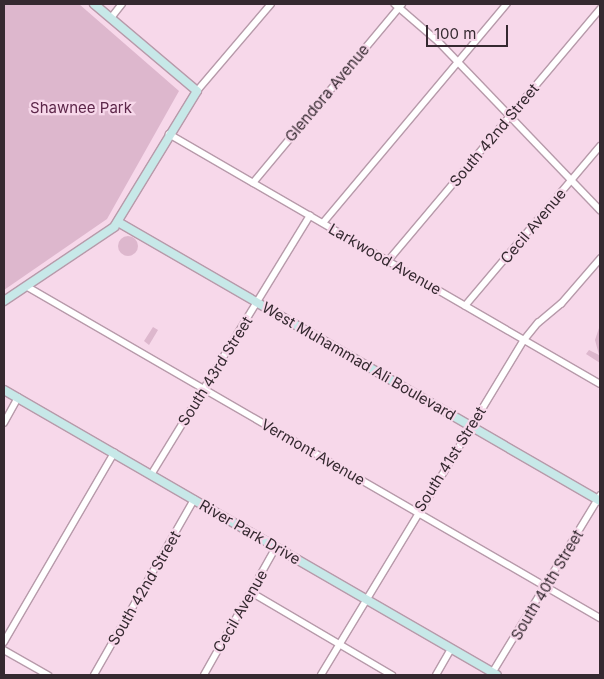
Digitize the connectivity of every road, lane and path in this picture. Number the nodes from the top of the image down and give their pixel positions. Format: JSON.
{"nodes":[{"id":1,"x":94,"y":4,"type":"edge"},
{"id":2,"x":122,"y":4,"type":"edge"},
{"id":3,"x":271,"y":4,"type":"edge"},
{"id":4,"x":507,"y":4,"type":"edge"},
{"id":5,"x":399,"y":5,"type":"edge"},
{"id":6,"x":600,"y":10,"type":"edge"},
{"id":7,"x":111,"y":18,"type":"junction"},
{"id":8,"x":458,"y":62,"type":"junction"},
{"id":9,"x":197,"y":91,"type":"junction"},
{"id":10,"x":510,"y":116,"type":"junction"},
{"id":11,"x":169,"y":134,"type":"junction"},
{"id":12,"x":600,"y":146,"type":"edge"},
{"id":13,"x":571,"y":180,"type":"junction"},
{"id":14,"x":252,"y":183,"type":"junction"},
{"id":15,"x":600,"y":210,"type":"edge"},
{"id":16,"x":310,"y":216,"type":"junction"},
{"id":17,"x":118,"y":222,"type":"junction"},
{"id":18,"x":323,"y":222,"type":"junction"},
{"id":19,"x":600,"y":259,"type":"edge"},
{"id":20,"x":388,"y":261,"type":"junction"},
{"id":21,"x":26,"y":286,"type":"junction"},
{"id":22,"x":4,"y":301,"type":"edge"},
{"id":23,"x":257,"y":302,"type":"junction"},
{"id":24,"x":465,"y":306,"type":"junction"},
{"id":25,"x":524,"y":340,"type":"junction"},
{"id":26,"x":600,"y":384,"type":"edge"},
{"id":27,"x":204,"y":388,"type":"junction"},
{"id":28,"x":4,"y":390,"type":"edge"},
{"id":29,"x":18,"y":398,"type":"junction"},
{"id":30,"x":4,"y":423,"type":"edge"},
{"id":31,"x":471,"y":426,"type":"junction"},
{"id":32,"x":114,"y":453,"type":"junction"},
{"id":33,"x":151,"y":475,"type":"junction"},
{"id":34,"x":600,"y":499,"type":"edge"},
{"id":35,"x":194,"y":500,"type":"junction"},
{"id":36,"x":418,"y":512,"type":"junction"},
{"id":37,"x":276,"y":547,"type":"junction"},
{"id":38,"x":547,"y":587,"type":"junction"},
{"id":39,"x":251,"y":592,"type":"junction"},
{"id":40,"x":365,"y":599,"type":"junction"},
{"id":41,"x":600,"y":618,"type":"edge"},
{"id":42,"x":4,"y":642,"type":"edge"},
{"id":43,"x":339,"y":644,"type":"junction"},
{"id":44,"x":451,"y":649,"type":"junction"},
{"id":45,"x":4,"y":650,"type":"edge"},
{"id":46,"x":494,"y":674,"type":"edge"},
{"id":47,"x":48,"y":675,"type":"edge"},
{"id":48,"x":94,"y":675,"type":"edge"},
{"id":49,"x":204,"y":675,"type":"edge"},
{"id":50,"x":321,"y":675,"type":"edge"},
{"id":51,"x":392,"y":675,"type":"edge"},
{"id":52,"x":436,"y":675,"type":"edge"}],
"edges":[{"from":1,"to":7,"type":"street"},
{"from":2,"to":7,"type":"street"},
{"from":3,"to":9,"type":"street"},
{"from":4,"to":8,"type":"street"},
{"from":5,"to":8,"type":"street"},
{"from":5,"to":14,"type":"street","name":"Glendora Avenue"},
{"from":6,"to":10,"type":"street","name":"South 42nd Street"},
{"from":7,"to":9,"type":"street"},
{"from":8,"to":10,"type":"street"},
{"from":8,"to":18,"type":"street"},
{"from":9,"to":11,"type":"street"},
{"from":10,"to":13,"type":"street"},
{"from":10,"to":20,"type":"street","name":"South 42nd Street"},
{"from":11,"to":14,"type":"street","name":"Larkwood Avenue"},
{"from":11,"to":17,"type":"street"},
{"from":12,"to":13,"type":"street","name":"Cecil Avenue"},
{"from":13,"to":15,"type":"street"},
{"from":13,"to":24,"type":"street","name":"Cecil Avenue"},
{"from":14,"to":16,"type":"street","name":"Larkwood Avenue"},
{"from":16,"to":18,"type":"street","name":"Larkwood Avenue"},
{"from":16,"to":23,"type":"street","name":"South 43rd Street"},
{"from":17,"to":21,"type":"street"},
{"from":17,"to":23,"type":"street","name":"West Muhammad Ali Boulevard"},
{"from":18,"to":20,"type":"street","name":"Larkwood Avenue"},
{"from":19,"to":25,"type":"street","name":"South 41st Street"},
{"from":20,"to":24,"type":"street","name":"Larkwood Avenue"},
{"from":21,"to":22,"type":"street"},
{"from":21,"to":27,"type":"street","name":"Vermont Avenue"},
{"from":23,"to":27,"type":"street","name":"South 43rd Street"},
{"from":23,"to":31,"type":"street","name":"West Muhammad Ali Boulevard"},
{"from":24,"to":25,"type":"street","name":"Larkwood Avenue"},
{"from":25,"to":26,"type":"street","name":"Larkwood Avenue"},
{"from":25,"to":31,"type":"street","name":"South 41st Street"},
{"from":27,"to":33,"type":"street","name":"South 43rd Street"},
{"from":27,"to":36,"type":"street","name":"Vermont Avenue"},
{"from":28,"to":29,"type":"street","name":"River Park Drive"},
{"from":29,"to":30,"type":"street"},
{"from":29,"to":32,"type":"street","name":"River Park Drive"},
{"from":31,"to":34,"type":"street","name":"West Muhammad Ali Boulevard"},
{"from":31,"to":36,"type":"street","name":"South 41st Street"},
{"from":32,"to":33,"type":"street","name":"River Park Drive"},
{"from":32,"to":42,"type":"street"},
{"from":33,"to":35,"type":"street","name":"River Park Drive"},
{"from":34,"to":38,"type":"street","name":"South 40th Street"},
{"from":35,"to":37,"type":"street","name":"River Park Drive"},
{"from":35,"to":48,"type":"street","name":"South 42nd Street"},
{"from":36,"to":38,"type":"street","name":"Vermont Avenue"},
{"from":36,"to":40,"type":"street","name":"South 41st Street"},
{"from":37,"to":39,"type":"street","name":"Cecil Avenue"},
{"from":37,"to":40,"type":"street","name":"River Park Drive"},
{"from":38,"to":41,"type":"street","name":"Vermont Avenue"},
{"from":38,"to":46,"type":"street","name":"South 40th Street"},
{"from":39,"to":43,"type":"street"},
{"from":39,"to":49,"type":"street","name":"Cecil Avenue"},
{"from":40,"to":43,"type":"street","name":"South 41st Street"},
{"from":40,"to":44,"type":"street","name":"River Park Drive"},
{"from":43,"to":50,"type":"street","name":"South 41st Street"},
{"from":43,"to":51,"type":"street"},
{"from":44,"to":46,"type":"street","name":"River Park Drive"},
{"from":44,"to":52,"type":"street"},
{"from":45,"to":47,"type":"street"}]}
